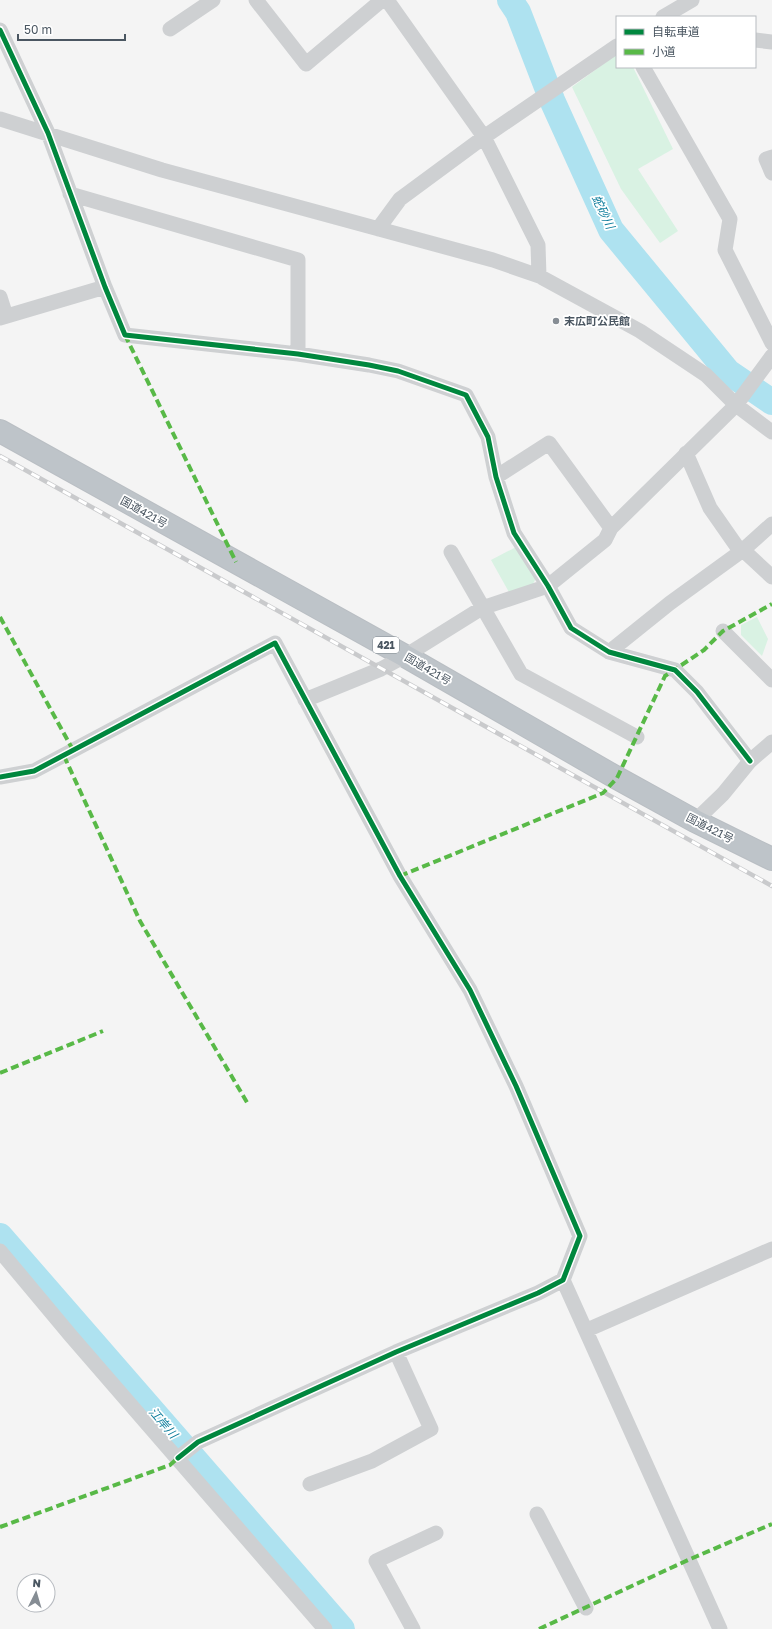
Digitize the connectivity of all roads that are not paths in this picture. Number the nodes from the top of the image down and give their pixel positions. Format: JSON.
{"nodes":[{"id":1,"x":213,"y":0,"type":"edge"},
{"id":2,"x":256,"y":0,"type":"edge"},
{"id":3,"x":382,"y":0,"type":"edge"},
{"id":4,"x":387,"y":0,"type":"edge"},
{"id":5,"x":692,"y":0,"type":"edge"},
{"id":6,"x":665,"y":16,"type":"edge"},
{"id":7,"x":170,"y":29,"type":"dead end"},
{"id":8,"x":0,"y":30,"type":"edge"},
{"id":9,"x":756,"y":40,"type":"edge"},
{"id":10,"x":772,"y":42,"type":"edge"},
{"id":11,"x":616,"y":47,"type":"edge"},
{"id":12,"x":644,"y":68,"type":"edge"},
{"id":13,"x":0,"y":119,"type":"edge"},
{"id":14,"x":48,"y":133,"type":"junction"},
{"id":15,"x":484,"y":137,"type":"junction"},
{"id":16,"x":772,"y":157,"type":"edge"},
{"id":17,"x":772,"y":173,"type":"edge"},
{"id":18,"x":70,"y":194,"type":"junction"},
{"id":19,"x":378,"y":229,"type":"junction"},
{"id":20,"x":539,"y":276,"type":"junction"},
{"id":21,"x":105,"y":287,"type":"junction"},
{"id":22,"x":0,"y":297,"type":"edge"},
{"id":23,"x":3,"y":317,"type":"edge"},
{"id":24,"x":772,"y":343,"type":"edge"},
{"id":25,"x":298,"y":354,"type":"junction"},
{"id":26,"x":772,"y":356,"type":"edge"},
{"id":27,"x":736,"y":405,"type":"junction"},
{"id":28,"x":0,"y":431,"type":"edge"},
{"id":29,"x":772,"y":432,"type":"edge"},
{"id":30,"x":686,"y":453,"type":"junction"},
{"id":31,"x":496,"y":476,"type":"junction"},
{"id":32,"x":772,"y":524,"type":"edge"},
{"id":33,"x":611,"y":528,"type":"junction"},
{"id":34,"x":742,"y":550,"type":"junction"},
{"id":35,"x":451,"y":552,"type":"dead end"},
{"id":36,"x":772,"y":577,"type":"edge"},
{"id":37,"x":548,"y":586,"type":"junction"},
{"id":38,"x":482,"y":608,"type":"junction"},
{"id":39,"x":723,"y":631,"type":"dead end"},
{"id":40,"x":609,"y":652,"type":"junction"},
{"id":41,"x":405,"y":656,"type":"junction"},
{"id":42,"x":772,"y":680,"type":"edge"},
{"id":43,"x":305,"y":700,"type":"junction"},
{"id":44,"x":637,"y":737,"type":"dead end"},
{"id":45,"x":772,"y":742,"type":"edge"},
{"id":46,"x":750,"y":761,"type":"junction"},
{"id":47,"x":0,"y":777,"type":"edge"},
{"id":48,"x":695,"y":821,"type":"junction"},
{"id":49,"x":772,"y":859,"type":"edge"},
{"id":50,"x":772,"y":1249,"type":"edge"},
{"id":51,"x":0,"y":1251,"type":"edge"},
{"id":52,"x":563,"y":1280,"type":"junction"},
{"id":53,"x":587,"y":1330,"type":"junction"},
{"id":54,"x":396,"y":1352,"type":"junction"},
{"id":55,"x":184,"y":1453,"type":"junction"},
{"id":56,"x":310,"y":1484,"type":"dead end"},
{"id":57,"x":537,"y":1514,"type":"dead end"},
{"id":58,"x":436,"y":1533,"type":"dead end"},
{"id":59,"x":586,"y":1608,"type":"dead end"},
{"id":60,"x":325,"y":1629,"type":"edge"},
{"id":61,"x":413,"y":1629,"type":"edge"},
{"id":62,"x":720,"y":1629,"type":"edge"}],
"edges":[{"from":1,"to":7,"type":"street"},
{"from":2,"to":3,"type":"street"},
{"from":4,"to":15,"type":"street"},
{"from":5,"to":6,"type":"street"},
{"from":8,"to":14,"type":"street"},
{"from":9,"to":10,"type":"street"},
{"from":11,"to":15,"type":"street"},
{"from":12,"to":24,"type":"street"},
{"from":13,"to":14,"type":"street"},
{"from":14,"to":18,"type":"street"},
{"from":14,"to":19,"type":"street"},
{"from":15,"to":19,"type":"street"},
{"from":15,"to":20,"type":"street"},
{"from":16,"to":17,"type":"street"},
{"from":18,"to":21,"type":"street"},
{"from":18,"to":25,"type":"street"},
{"from":19,"to":20,"type":"street"},
{"from":20,"to":27,"type":"street"},
{"from":21,"to":23,"type":"street"},
{"from":21,"to":25,"type":"street"},
{"from":22,"to":23,"type":"street"},
{"from":25,"to":31,"type":"street"},
{"from":26,"to":27,"type":"street"},
{"from":27,"to":29,"type":"street"},
{"from":27,"to":30,"type":"street"},
{"from":28,"to":41,"type":"highway","name":"国道421号","number":"421"},
{"from":30,"to":33,"type":"street"},
{"from":30,"to":34,"type":"street"},
{"from":31,"to":33,"type":"street"},
{"from":31,"to":37,"type":"street"},
{"from":32,"to":34,"type":"street"},
{"from":33,"to":37,"type":"street"},
{"from":34,"to":36,"type":"street"},
{"from":34,"to":40,"type":"street"},
{"from":35,"to":38,"type":"street"},
{"from":37,"to":38,"type":"street"},
{"from":37,"to":40,"type":"street"},
{"from":38,"to":41,"type":"street"},
{"from":38,"to":44,"type":"street"},
{"from":39,"to":42,"type":"street"},
{"from":40,"to":46,"type":"street"},
{"from":41,"to":43,"type":"street"},
{"from":41,"to":48,"type":"highway","name":"国道421号","number":"421"},
{"from":43,"to":47,"type":"street"},
{"from":43,"to":52,"type":"street"},
{"from":45,"to":46,"type":"street"},
{"from":46,"to":48,"type":"street"},
{"from":48,"to":49,"type":"highway","name":"国道421号","number":"421"},
{"from":50,"to":53,"type":"street"},
{"from":51,"to":55,"type":"street"},
{"from":52,"to":53,"type":"street"},
{"from":52,"to":54,"type":"street"},
{"from":53,"to":62,"type":"street"},
{"from":54,"to":55,"type":"street"},
{"from":54,"to":56,"type":"street"},
{"from":55,"to":60,"type":"street"},
{"from":57,"to":59,"type":"street"},
{"from":58,"to":61,"type":"street"}]}
